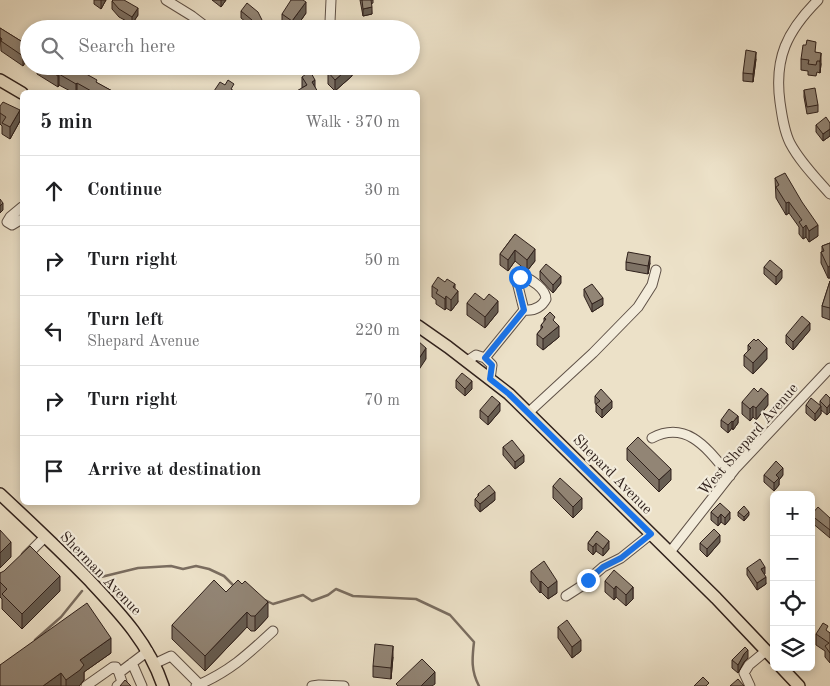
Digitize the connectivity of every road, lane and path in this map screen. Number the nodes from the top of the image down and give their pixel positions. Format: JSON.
{"nodes":[{"id":1,"x":166,"y":0,"type":"edge"},
{"id":2,"x":331,"y":0,"type":"edge"},
{"id":3,"x":818,"y":0,"type":"edge"},
{"id":4,"x":197,"y":20,"type":"edge"},
{"id":5,"x":330,"y":20,"type":"edge"},
{"id":6,"x":0,"y":80,"type":"edge"},
{"id":7,"x":20,"y":92,"type":"edge"},
{"id":8,"x":830,"y":194,"type":"edge"},
{"id":9,"x":20,"y":208,"type":"edge"},
{"id":10,"x":20,"y":220,"type":"edge"},
{"id":11,"x":656,"y":270,"type":"dead end"},
{"id":12,"x":524,"y":310,"type":"dead end"},
{"id":13,"x":420,"y":327,"type":"edge"},
{"id":14,"x":485,"y":358,"type":"junction"},
{"id":15,"x":467,"y":361,"type":"junction"},
{"id":16,"x":830,"y":368,"type":"edge"},
{"id":17,"x":490,"y":379,"type":"junction"},
{"id":18,"x":528,"y":413,"type":"junction"},
{"id":19,"x":652,"y":438,"type":"dead end"},
{"id":20,"x":730,"y":476,"type":"junction"},
{"id":21,"x":1,"y":497,"type":"edge"},
{"id":22,"x":651,"y":534,"type":"junction"},
{"id":23,"x":45,"y":536,"type":"junction"},
{"id":24,"x":670,"y":552,"type":"junction"},
{"id":25,"x":18,"y":563,"type":"edge"},
{"id":26,"x":566,"y":596,"type":"dead end"},
{"id":27,"x":273,"y":631,"type":"dead end"},
{"id":28,"x":148,"y":651,"type":"junction"},
{"id":29,"x":770,"y":655,"type":"edge"},
{"id":30,"x":132,"y":663,"type":"junction"},
{"id":31,"x":154,"y":664,"type":"junction"},
{"id":32,"x":786,"y":671,"type":"edge"},
{"id":33,"x":120,"y":673,"type":"junction"},
{"id":34,"x":198,"y":685,"type":"edge"},
{"id":35,"x":86,"y":686,"type":"edge"},
{"id":36,"x":118,"y":686,"type":"edge"},
{"id":37,"x":142,"y":686,"type":"edge"},
{"id":38,"x":162,"y":686,"type":"edge"},
{"id":39,"x":312,"y":686,"type":"edge"},
{"id":40,"x":344,"y":686,"type":"edge"},
{"id":41,"x":750,"y":686,"type":"edge"},
{"id":42,"x":799,"y":686,"type":"edge"}],
"edges":[{"from":1,"to":4,"type":"street"},
{"from":2,"to":5,"type":"street"},
{"from":3,"to":8,"type":"street"},
{"from":6,"to":7,"type":"main road"},
{"from":9,"to":10,"type":"street"},
{"from":11,"to":18,"type":"street"},
{"from":12,"to":14,"type":"street"},
{"from":13,"to":15,"type":"main road","name":"Shepard Avenue"},
{"from":14,"to":15,"type":"street"},
{"from":14,"to":17,"type":"street"},
{"from":15,"to":17,"type":"main road","name":"Shepard Avenue"},
{"from":16,"to":20,"type":"street","name":"West Shepard Avenue"},
{"from":17,"to":18,"type":"main road","name":"Shepard Avenue"},
{"from":18,"to":22,"type":"main road","name":"Shepard Avenue"},
{"from":19,"to":20,"type":"street"},
{"from":20,"to":24,"type":"street","name":"West Shepard Avenue"},
{"from":21,"to":23,"type":"main road","name":"Sherman Avenue"},
{"from":22,"to":24,"type":"main road","name":"Shepard Avenue"},
{"from":22,"to":26,"type":"street"},
{"from":23,"to":25,"type":"street"},
{"from":23,"to":28,"type":"main road","name":"Sherman Avenue"},
{"from":24,"to":29,"type":"main road","name":"Shepard Avenue"},
{"from":27,"to":34,"type":"street"},
{"from":28,"to":30,"type":"street"},
{"from":28,"to":31,"type":"main road","name":"Sherman Avenue"},
{"from":29,"to":41,"type":"street"},
{"from":30,"to":33,"type":"street"},
{"from":30,"to":37,"type":"street"},
{"from":31,"to":34,"type":"street"},
{"from":31,"to":38,"type":"main road","name":"Sherman Avenue"},
{"from":32,"to":42,"type":"main road"},
{"from":33,"to":35,"type":"street"},
{"from":33,"to":36,"type":"street"},
{"from":39,"to":40,"type":"street"}]}
